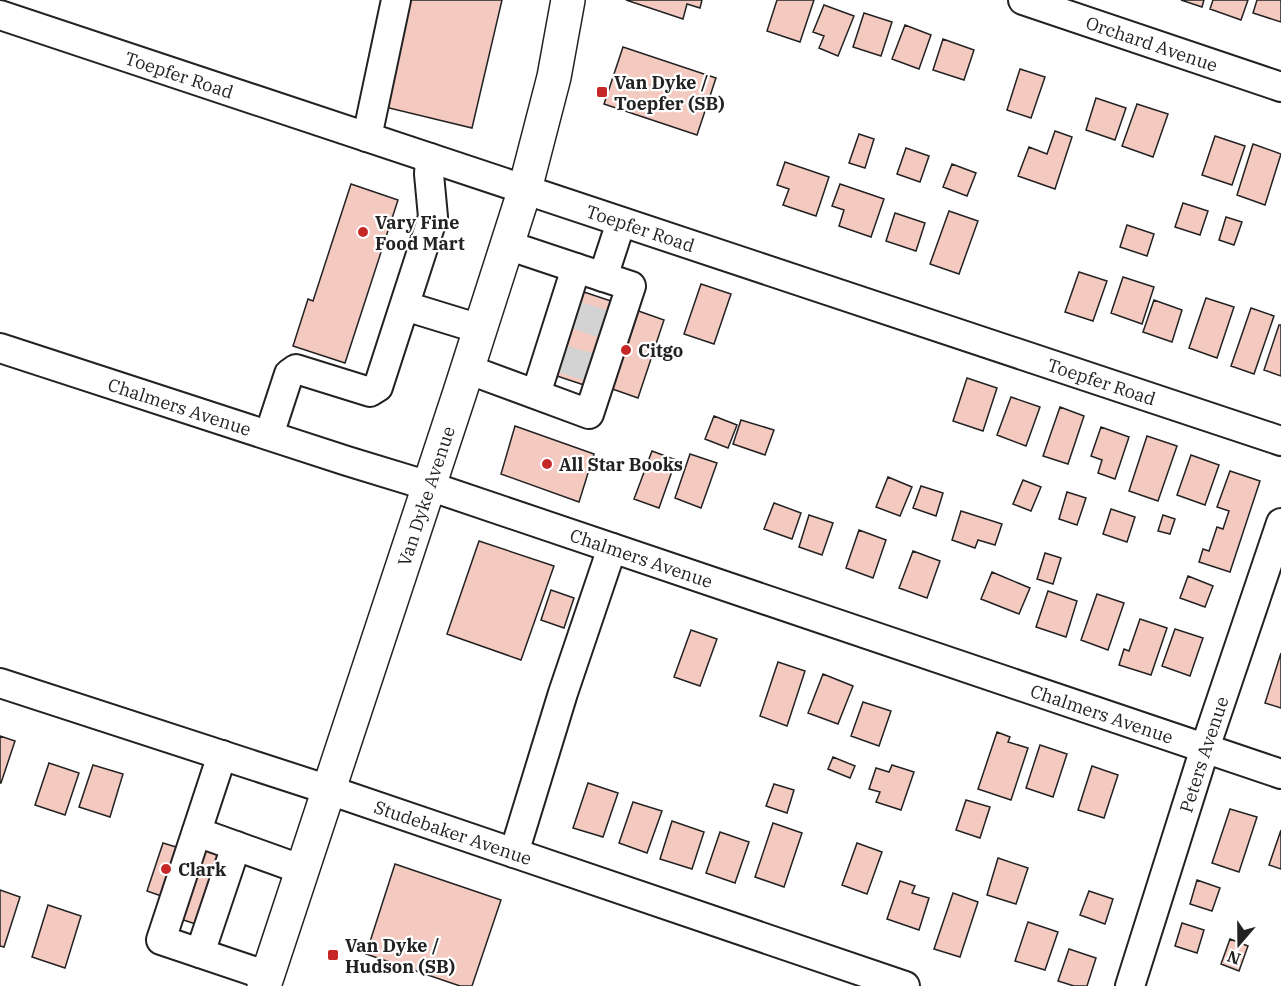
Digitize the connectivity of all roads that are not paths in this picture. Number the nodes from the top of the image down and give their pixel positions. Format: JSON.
{"nodes":[{"id":1,"x":396,"y":0,"type":"edge"},
{"id":2,"x":568,"y":0,"type":"edge"},
{"id":3,"x":1023,"y":0,"type":"edge"},
{"id":4,"x":0,"y":15,"type":"edge"},
{"id":5,"x":1281,"y":87,"type":"edge"},
{"id":6,"x":367,"y":137,"type":"junction"},
{"id":7,"x":430,"y":158,"type":"junction"},
{"id":8,"x":525,"y":189,"type":"junction"},
{"id":9,"x":621,"y":222,"type":"junction"},
{"id":10,"x":507,"y":245,"type":"junction"},
{"id":11,"x":576,"y":268,"type":"junction"},
{"id":12,"x":603,"y":277,"type":"junction"},
{"id":13,"x":405,"y":306,"type":"junction"},
{"id":14,"x":480,"y":329,"type":"junction"},
{"id":15,"x":0,"y":348,"type":"edge"},
{"id":16,"x":467,"y":369,"type":"junction"},
{"id":17,"x":536,"y":394,"type":"junction"},
{"id":18,"x":269,"y":435,"type":"junction"},
{"id":19,"x":1281,"y":441,"type":"edge"},
{"id":20,"x":429,"y":486,"type":"junction"},
{"id":21,"x":1281,"y":522,"type":"edge"},
{"id":22,"x":612,"y":548,"type":"junction"},
{"id":23,"x":0,"y":683,"type":"edge"},
{"id":24,"x":1205,"y":748,"type":"junction"},
{"id":25,"x":222,"y":755,"type":"junction"},
{"id":26,"x":1281,"y":774,"type":"edge"},
{"id":27,"x":329,"y":790,"type":"junction"},
{"id":28,"x":197,"y":832,"type":"junction"},
{"id":29,"x":236,"y":846,"type":"junction"},
{"id":30,"x":514,"y":853,"type":"junction"},
{"id":31,"x":303,"y":870,"type":"junction"},
{"id":32,"x":200,"y":953,"type":"junction"},
{"id":33,"x":266,"y":981,"type":"edge"},
{"id":34,"x":905,"y":986,"type":"edge"},
{"id":35,"x":1130,"y":986,"type":"edge"}],
"edges":[{"from":1,"to":6,"type":"street"},
{"from":2,"to":8,"type":"main road","name":"Van Dyke Avenue"},
{"from":3,"to":5,"type":"street","name":"Orchard Avenue"},
{"from":4,"to":6,"type":"street","name":"Toepfer Road"},
{"from":6,"to":7,"type":"street","name":"Toepfer Road"},
{"from":7,"to":8,"type":"street","name":"Toepfer Road"},
{"from":7,"to":13,"type":"street"},
{"from":8,"to":9,"type":"street","name":"Toepfer Road"},
{"from":8,"to":10,"type":"main road","name":"Van Dyke Avenue"},
{"from":9,"to":12,"type":"street"},
{"from":9,"to":19,"type":"street","name":"Toepfer Road"},
{"from":10,"to":11,"type":"street"},
{"from":10,"to":14,"type":"main road","name":"Van Dyke Avenue"},
{"from":11,"to":12,"type":"street"},
{"from":11,"to":17,"type":"street"},
{"from":12,"to":17,"type":"street"},
{"from":13,"to":14,"type":"street"},
{"from":13,"to":18,"type":"street"},
{"from":14,"to":16,"type":"main road","name":"Van Dyke Avenue"},
{"from":15,"to":18,"type":"street","name":"Chalmers Avenue"},
{"from":16,"to":17,"type":"street"},
{"from":16,"to":20,"type":"main road","name":"Van Dyke Avenue"},
{"from":18,"to":20,"type":"street","name":"Chalmers Avenue"},
{"from":20,"to":22,"type":"street","name":"Chalmers Avenue"},
{"from":20,"to":27,"type":"main road","name":"Van Dyke Avenue"},
{"from":21,"to":24,"type":"street","name":"Peters Avenue"},
{"from":22,"to":24,"type":"street","name":"Chalmers Avenue"},
{"from":22,"to":30,"type":"street"},
{"from":23,"to":25,"type":"street","name":"Studebaker Avenue"},
{"from":24,"to":26,"type":"street","name":"Chalmers Avenue"},
{"from":24,"to":35,"type":"street","name":"Peters Avenue"},
{"from":25,"to":27,"type":"street","name":"Studebaker Avenue"},
{"from":25,"to":28,"type":"street"},
{"from":27,"to":30,"type":"street","name":"Studebaker Avenue"},
{"from":27,"to":31,"type":"main road","name":"Van Dyke Avenue"},
{"from":28,"to":29,"type":"street"},
{"from":28,"to":32,"type":"street"},
{"from":29,"to":31,"type":"street"},
{"from":29,"to":32,"type":"street"},
{"from":30,"to":34,"type":"street","name":"Studebaker Avenue"},
{"from":31,"to":33,"type":"main road","name":"Van Dyke Avenue"},
{"from":32,"to":33,"type":"street"}]}
